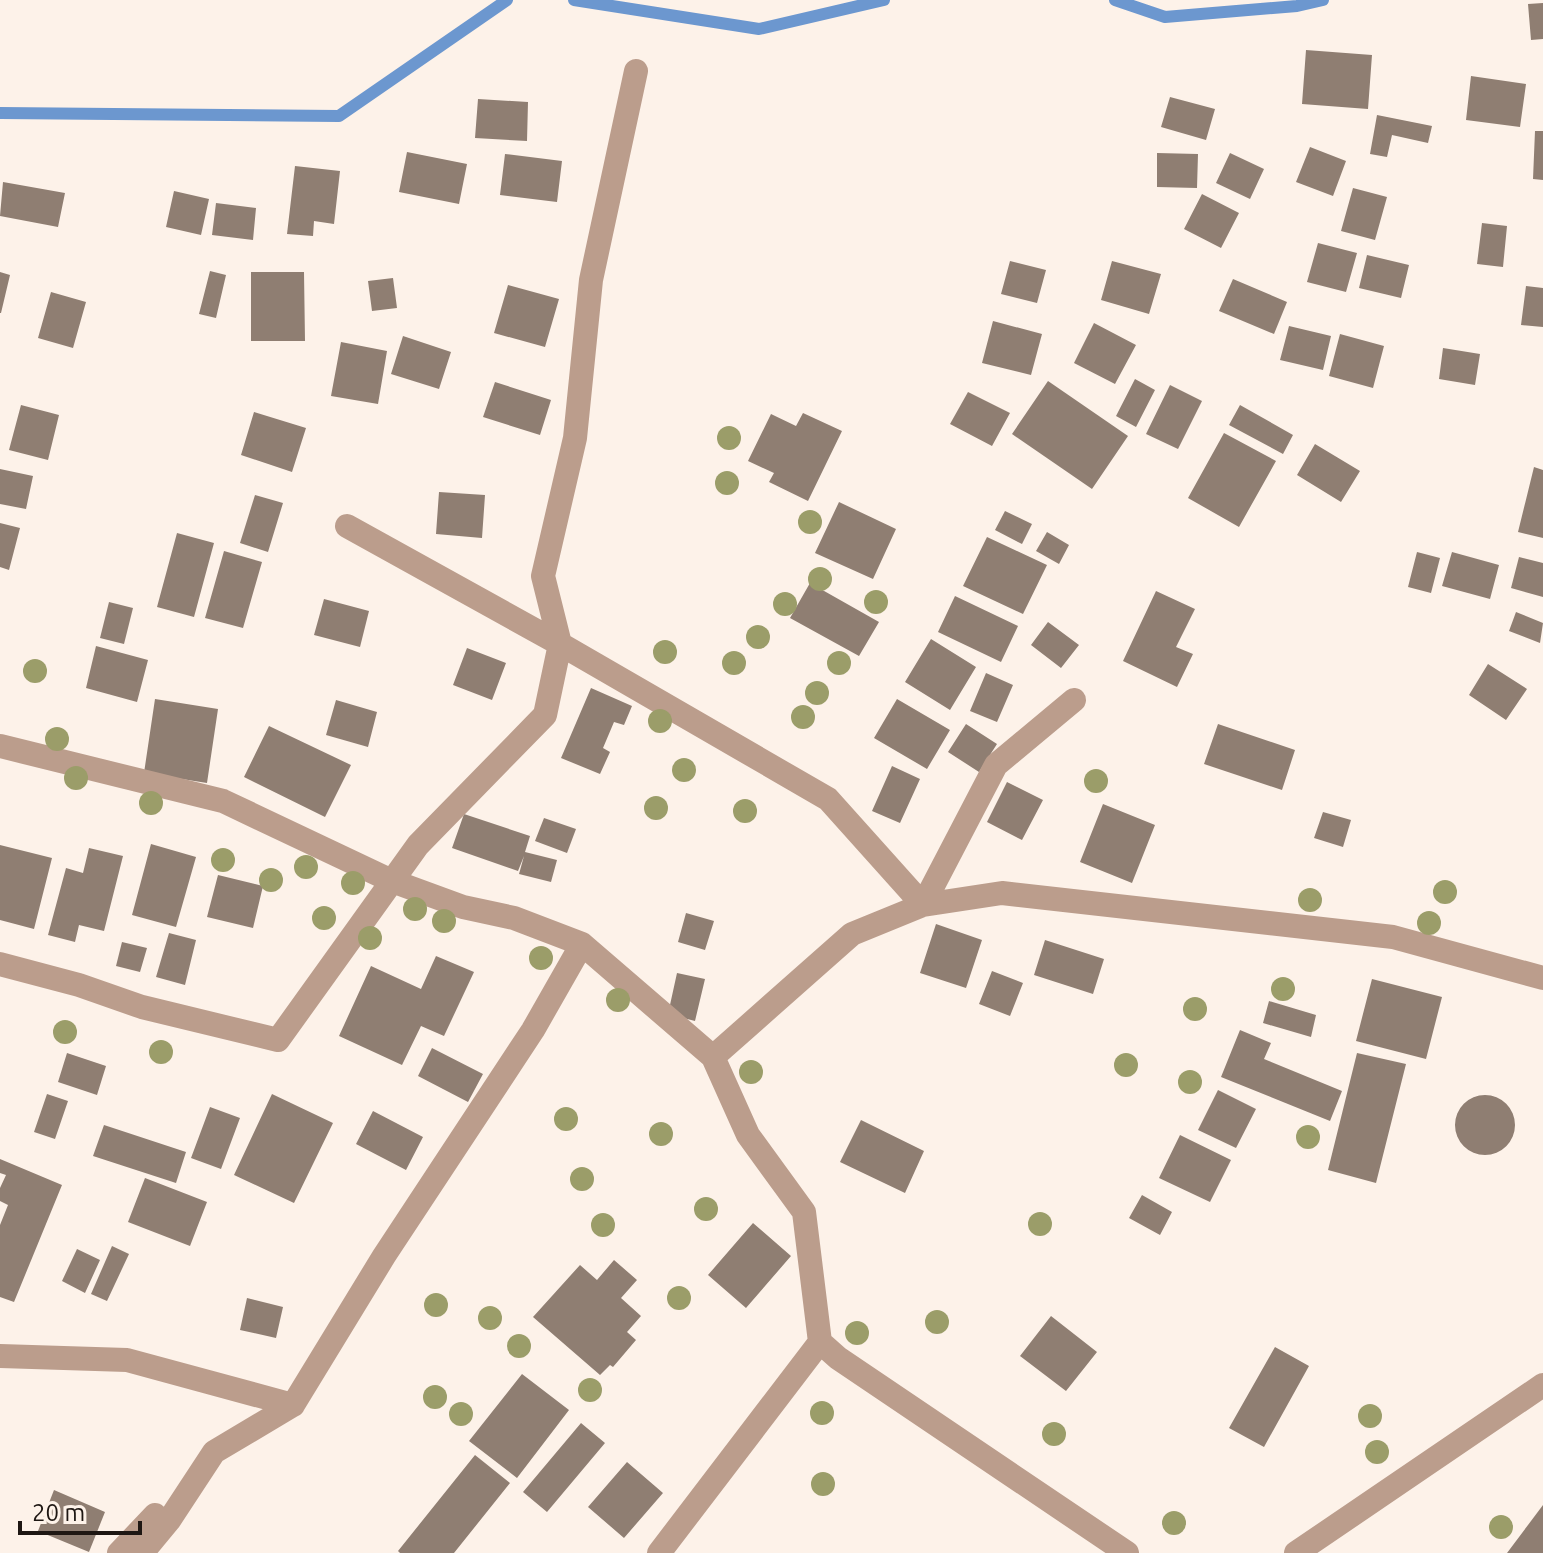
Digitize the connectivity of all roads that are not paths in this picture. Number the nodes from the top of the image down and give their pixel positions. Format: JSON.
{"nodes":[{"id":1,"x":636,"y":71,"type":"dead end"},
{"id":2,"x":347,"y":526,"type":"dead end"},
{"id":3,"x":560,"y":644,"type":"junction"},
{"id":4,"x":1074,"y":700,"type":"dead end"},
{"id":5,"x":0,"y":746,"type":"edge"},
{"id":6,"x":392,"y":881,"type":"junction"},
{"id":7,"x":923,"y":905,"type":"junction"},
{"id":8,"x":582,"y":944,"type":"junction"},
{"id":9,"x":0,"y":964,"type":"edge"},
{"id":10,"x":1543,"y":978,"type":"edge"},
{"id":11,"x":713,"y":1057,"type":"junction"},
{"id":12,"x":820,"y":1342,"type":"junction"},
{"id":13,"x":0,"y":1356,"type":"edge"},
{"id":14,"x":1543,"y":1385,"type":"edge"},
{"id":15,"x":293,"y":1405,"type":"junction"},
{"id":16,"x":214,"y":1452,"type":"junction"},
{"id":17,"x":119,"y":1553,"type":"edge"},
{"id":18,"x":142,"y":1553,"type":"edge"},
{"id":19,"x":659,"y":1553,"type":"edge"},
{"id":20,"x":1127,"y":1553,"type":"edge"},
{"id":21,"x":1296,"y":1553,"type":"edge"}],
"edges":[{"from":1,"to":3,"type":"street"},
{"from":2,"to":3,"type":"street"},
{"from":3,"to":6,"type":"street"},
{"from":3,"to":7,"type":"street"},
{"from":4,"to":7,"type":"street"},
{"from":5,"to":6,"type":"street"},
{"from":6,"to":8,"type":"street"},
{"from":6,"to":9,"type":"street"},
{"from":7,"to":10,"type":"street"},
{"from":7,"to":11,"type":"street"},
{"from":8,"to":11,"type":"street"},
{"from":8,"to":15,"type":"street"},
{"from":11,"to":12,"type":"street"},
{"from":12,"to":19,"type":"street"},
{"from":12,"to":20,"type":"street"},
{"from":13,"to":15,"type":"street"},
{"from":14,"to":21,"type":"street"},
{"from":15,"to":16,"type":"street"},
{"from":16,"to":17,"type":"street"},
{"from":16,"to":18,"type":"street"}]}
